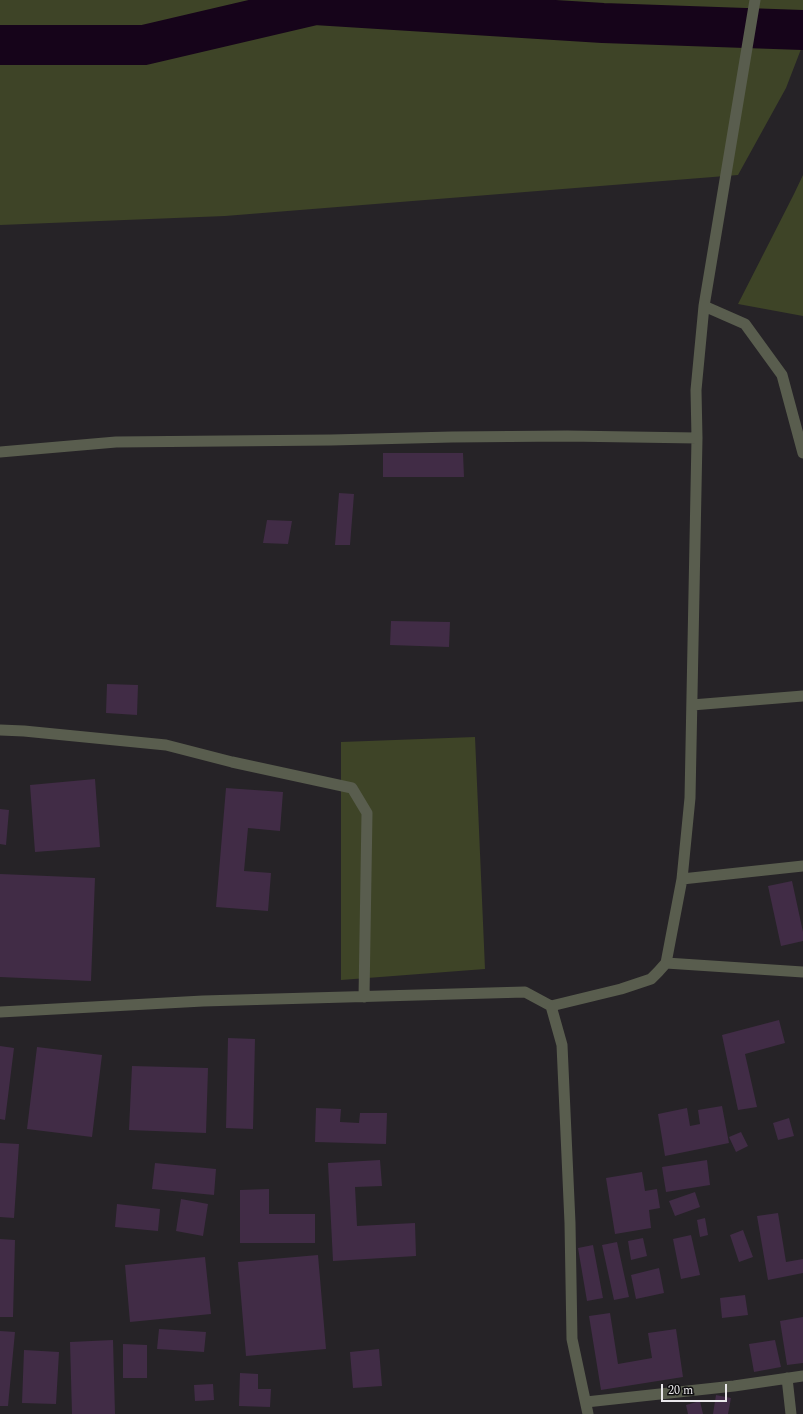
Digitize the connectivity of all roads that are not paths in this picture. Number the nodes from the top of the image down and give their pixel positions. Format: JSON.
{"nodes":[{"id":1,"x":755,"y":0,"type":"edge"},
{"id":2,"x":704,"y":306,"type":"junction"},
{"id":3,"x":697,"y":438,"type":"junction"},
{"id":4,"x":0,"y":452,"type":"edge"},
{"id":5,"x":803,"y":453,"type":"edge"},
{"id":6,"x":803,"y":696,"type":"edge"},
{"id":7,"x":692,"y":705,"type":"junction"},
{"id":8,"x":0,"y":730,"type":"edge"},
{"id":9,"x":803,"y":866,"type":"edge"},
{"id":10,"x":682,"y":879,"type":"junction"},
{"id":11,"x":666,"y":963,"type":"junction"},
{"id":12,"x":803,"y":972,"type":"edge"},
{"id":13,"x":364,"y":997,"type":"junction"},
{"id":14,"x":551,"y":1006,"type":"junction"},
{"id":15,"x":0,"y":1012,"type":"edge"},
{"id":16,"x":803,"y":1376,"type":"edge"},
{"id":17,"x":787,"y":1378,"type":"junction"},
{"id":18,"x":586,"y":1402,"type":"junction"},
{"id":19,"x":588,"y":1414,"type":"edge"},
{"id":20,"x":791,"y":1414,"type":"edge"}],
"edges":[{"from":1,"to":2,"type":"street"},
{"from":2,"to":3,"type":"street"},
{"from":2,"to":5,"type":"street"},
{"from":3,"to":4,"type":"street"},
{"from":3,"to":7,"type":"street"},
{"from":6,"to":7,"type":"street"},
{"from":7,"to":10,"type":"street"},
{"from":8,"to":13,"type":"street"},
{"from":9,"to":10,"type":"street"},
{"from":10,"to":11,"type":"street"},
{"from":11,"to":12,"type":"street"},
{"from":11,"to":14,"type":"street"},
{"from":13,"to":14,"type":"street"},
{"from":13,"to":15,"type":"street"},
{"from":14,"to":18,"type":"street"},
{"from":16,"to":17,"type":"street"},
{"from":17,"to":18,"type":"street"},
{"from":17,"to":20,"type":"street"},
{"from":18,"to":19,"type":"street"}]}
